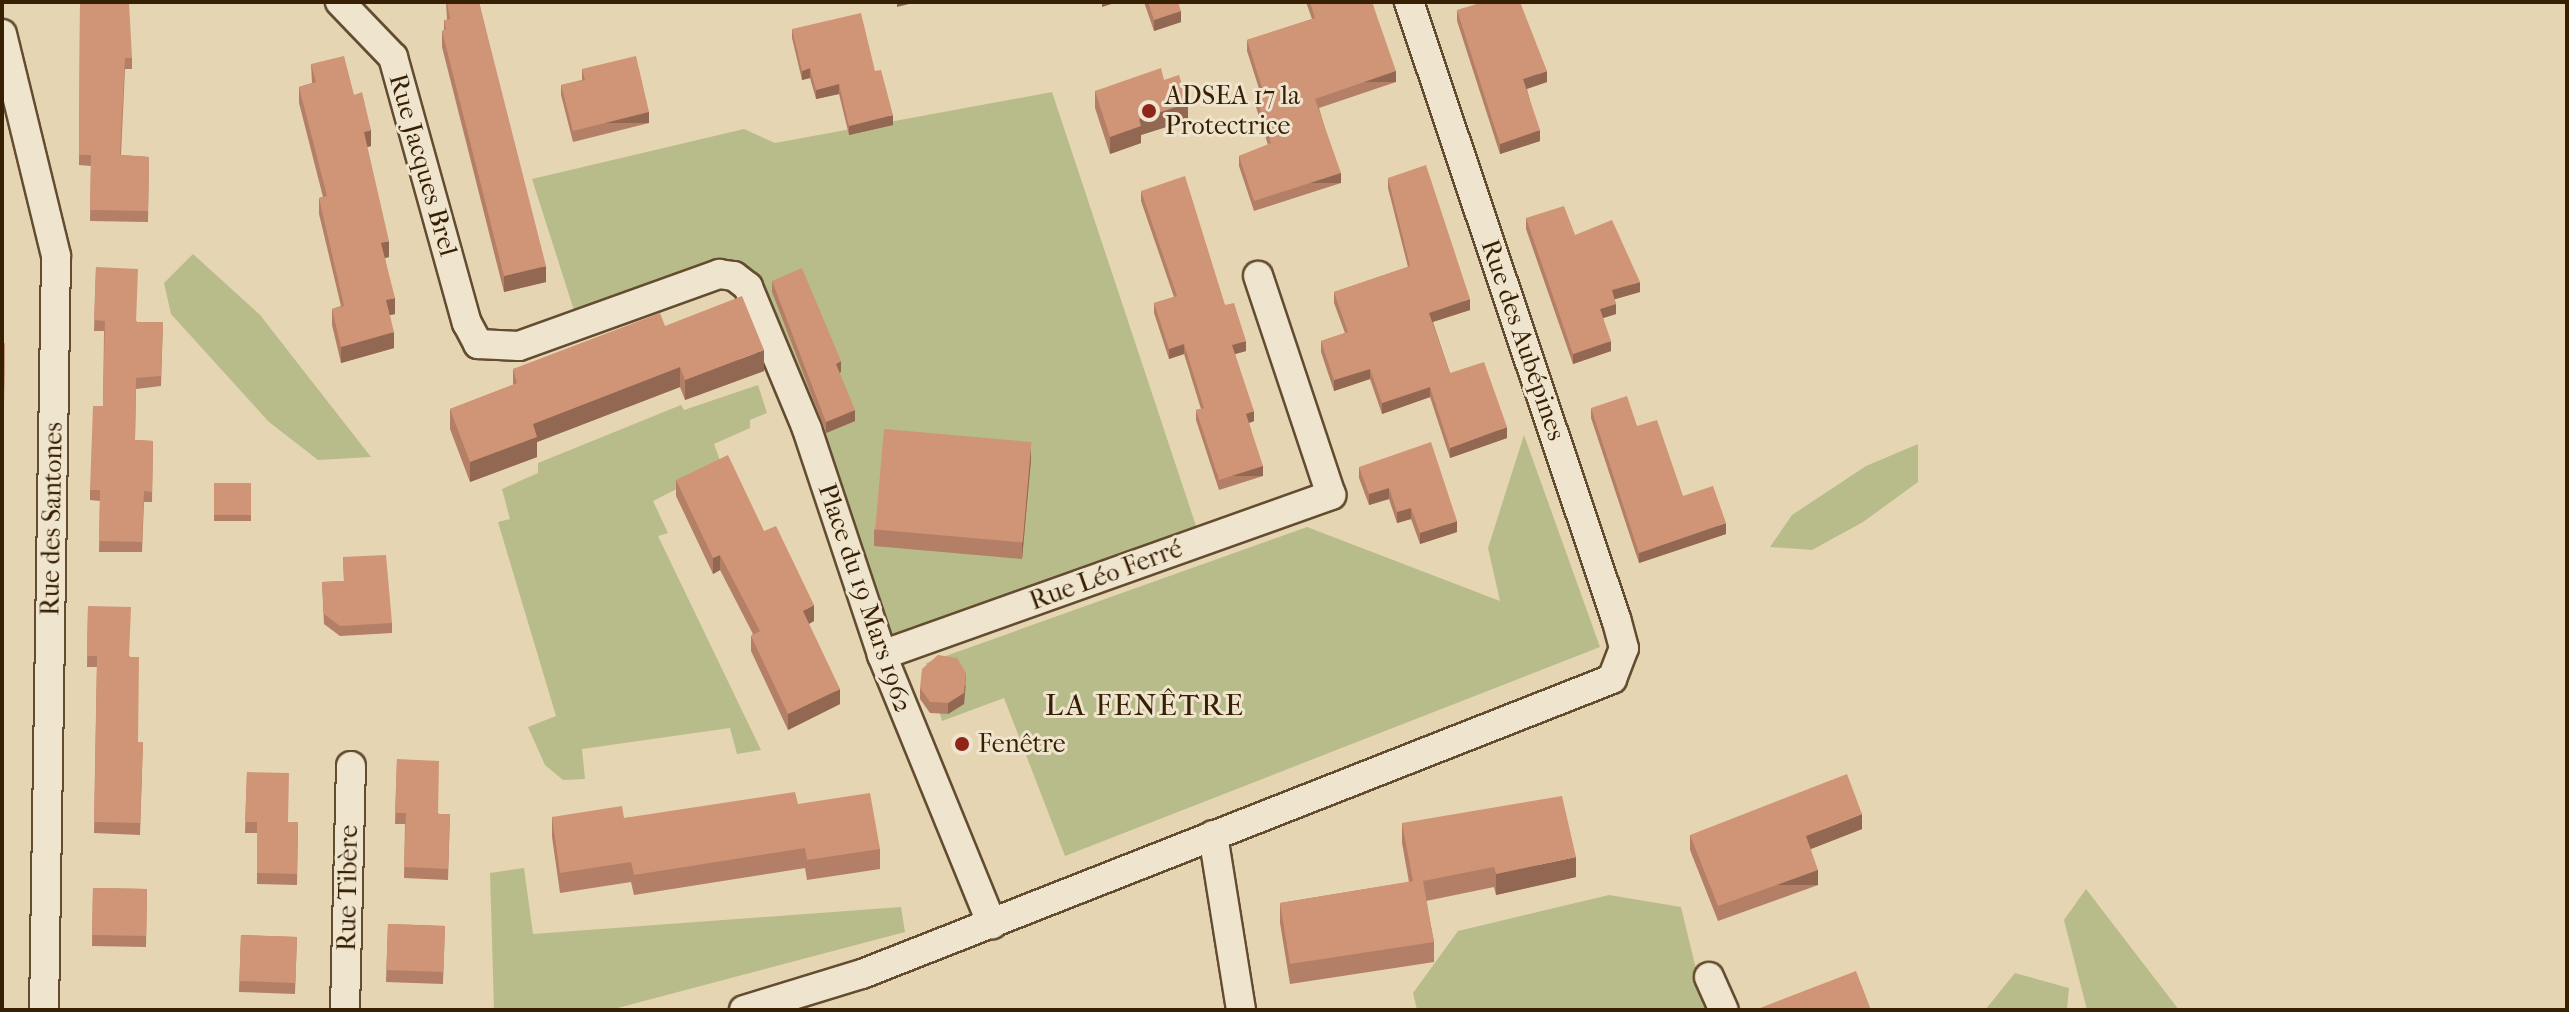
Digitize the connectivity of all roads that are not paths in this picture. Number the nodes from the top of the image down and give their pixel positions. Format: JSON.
{"nodes":[{"id":1,"x":340,"y":2,"type":"edge"},
{"id":2,"x":1409,"y":2,"type":"edge"},
{"id":3,"x":2,"y":34,"type":"edge"},
{"id":4,"x":734,"y":276,"type":"joint"},
{"id":5,"x":1258,"y":276,"type":"dead end"},
{"id":6,"x":882,"y":655,"type":"junction"},
{"id":7,"x":351,"y":766,"type":"dead end"},
{"id":8,"x":1213,"y":835,"type":"junction"},
{"id":9,"x":992,"y":924,"type":"junction"},
{"id":10,"x":1709,"y":977,"type":"dead end"},
{"id":11,"x":44,"y":1010,"type":"edge"},
{"id":12,"x":345,"y":1010,"type":"edge"},
{"id":13,"x":744,"y":1010,"type":"edge"},
{"id":14,"x":1241,"y":1010,"type":"edge"},
{"id":15,"x":1724,"y":1010,"type":"edge"}],
"edges":[{"from":1,"to":4,"type":"street","name":"Rue Jacques Brel"},
{"from":2,"to":8,"type":"street","name":"Rue des Aubépines"},
{"from":3,"to":11,"type":"street","name":"Rue des Santones"},
{"from":4,"to":6,"type":"street","name":"Place du 19 Mars 1962"},
{"from":5,"to":6,"type":"street","name":"Rue Léo Ferré"},
{"from":6,"to":9,"type":"street","name":"Place du 19 Mars 1962"},
{"from":7,"to":12,"type":"street","name":"Rue Tibère"},
{"from":8,"to":9,"type":"street"},
{"from":8,"to":14,"type":"street"},
{"from":9,"to":13,"type":"street"},
{"from":10,"to":15,"type":"street"}]}
